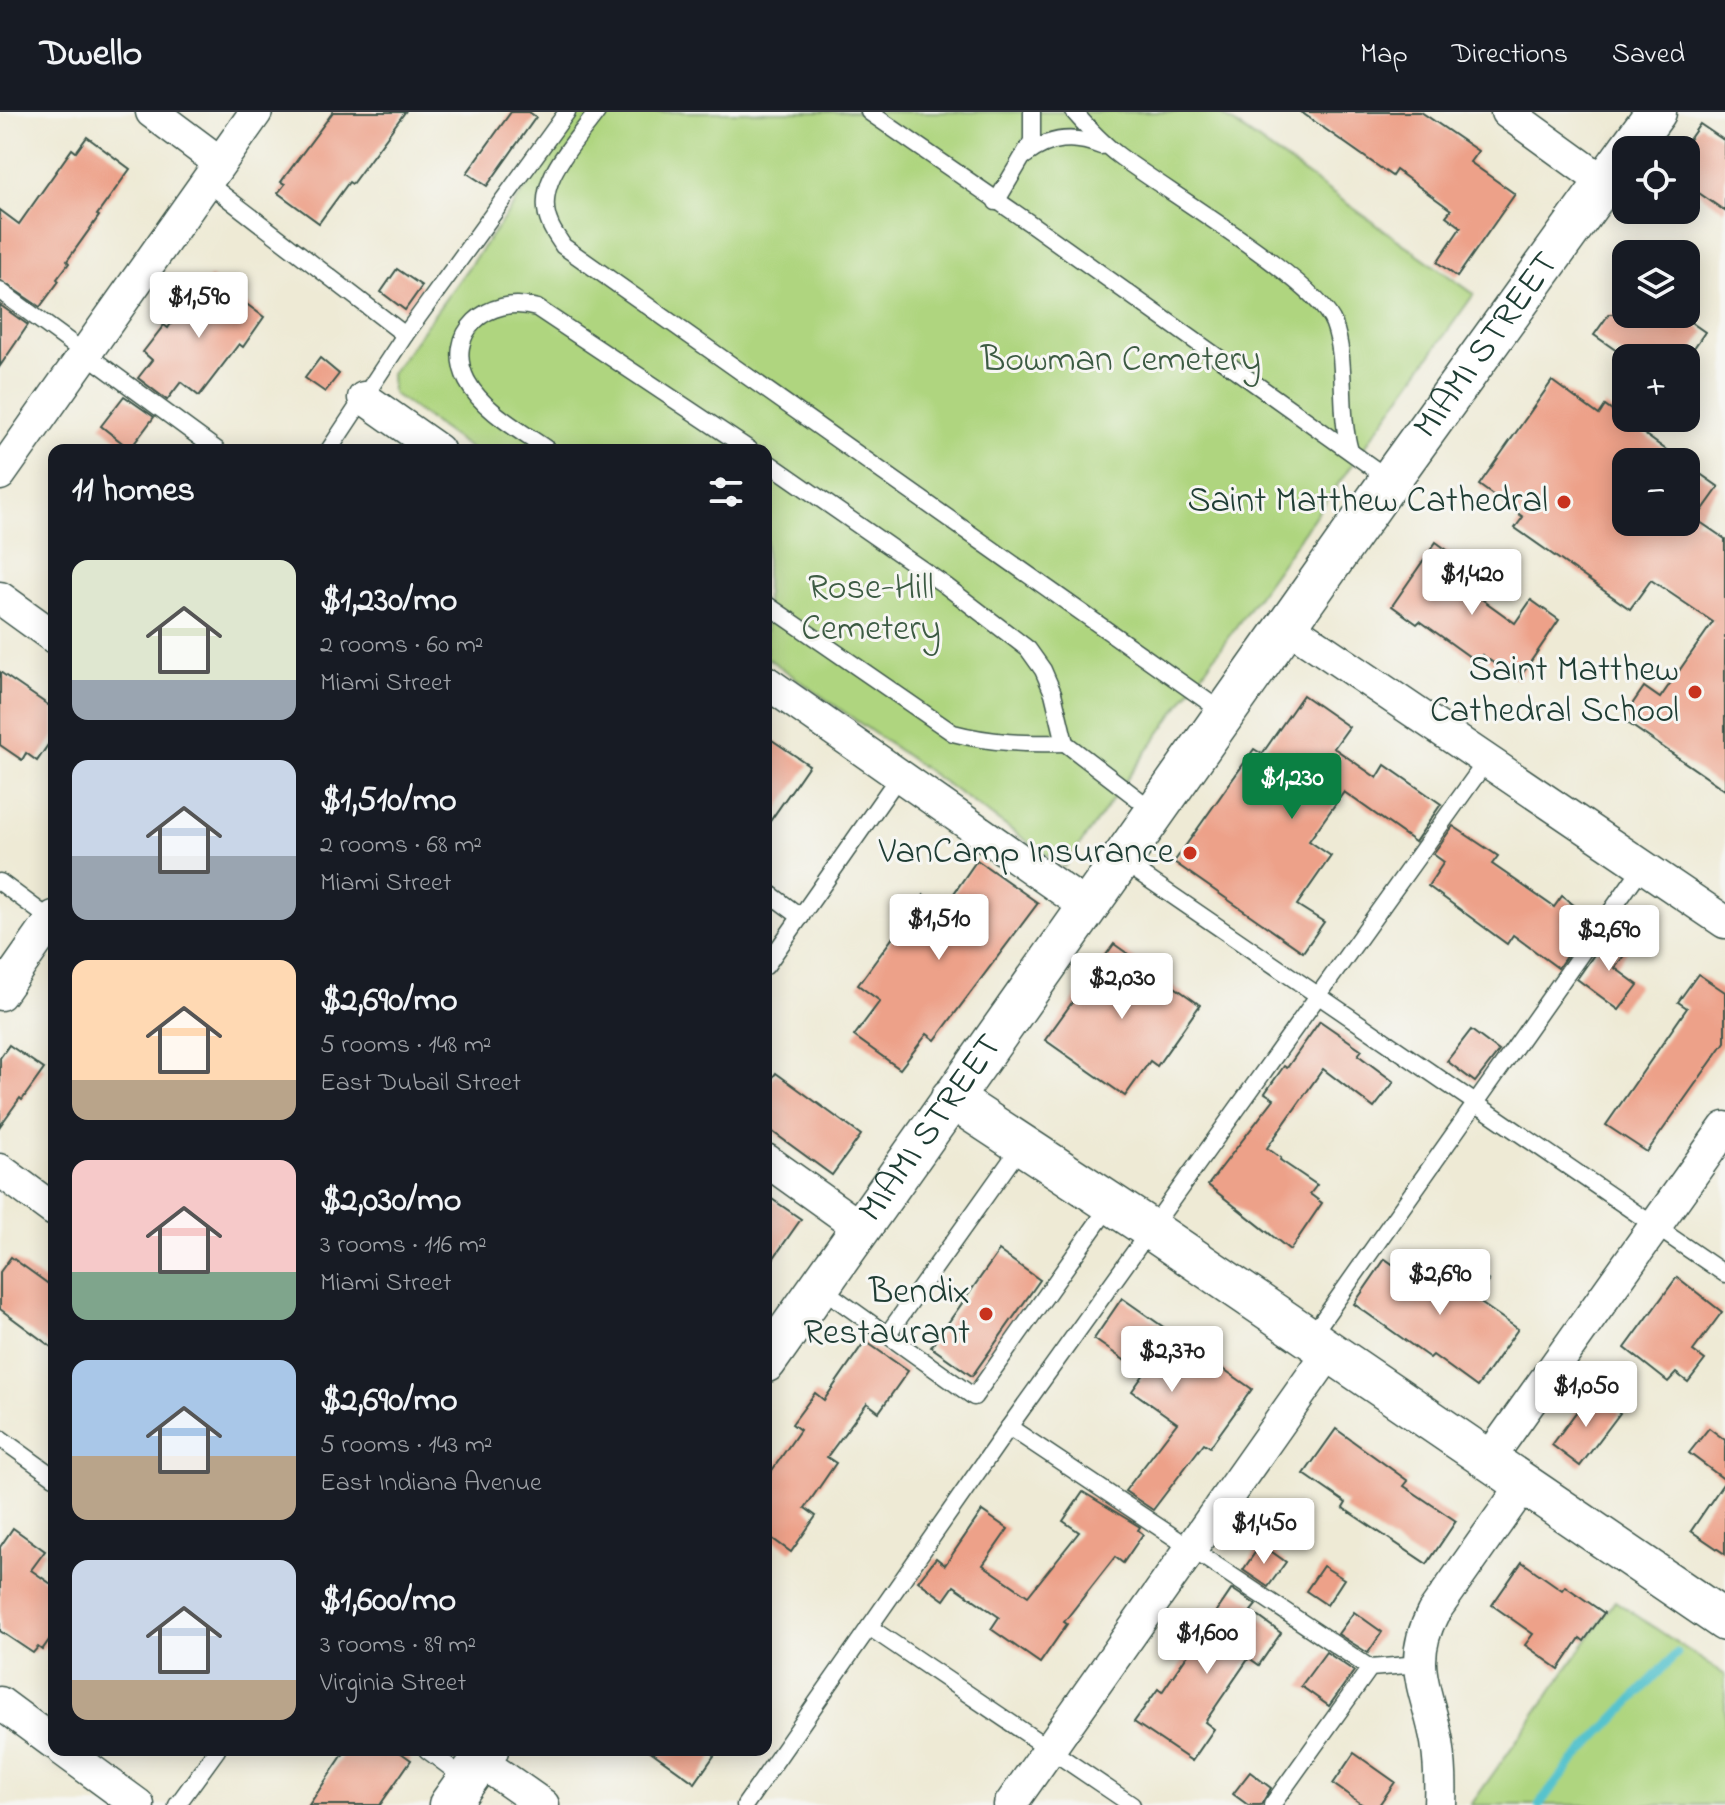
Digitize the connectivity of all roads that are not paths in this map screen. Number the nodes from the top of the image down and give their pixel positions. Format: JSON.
{"nodes":[{"id":1,"x":152,"y":112,"type":"edge"},
{"id":2,"x":256,"y":112,"type":"edge"},
{"id":3,"x":567,"y":112,"type":"edge"},
{"id":4,"x":597,"y":112,"type":"edge"},
{"id":5,"x":869,"y":112,"type":"edge"},
{"id":6,"x":1032,"y":112,"type":"edge"},
{"id":7,"x":1074,"y":112,"type":"edge"},
{"id":8,"x":1507,"y":112,"type":"edge"},
{"id":9,"x":1656,"y":112,"type":"edge"},
{"id":10,"x":1639,"y":136,"type":"edge"},
{"id":11,"x":1110,"y":149,"type":"junction"},
{"id":12,"x":1022,"y":158,"type":"junction"},
{"id":13,"x":1612,"y":158,"type":"edge"},
{"id":14,"x":212,"y":171,"type":"junction"},
{"id":15,"x":1612,"y":173,"type":"edge"},
{"id":16,"x":996,"y":202,"type":"junction"},
{"id":17,"x":0,"y":291,"type":"edge"},
{"id":18,"x":405,"y":335,"type":"junction"},
{"id":19,"x":84,"y":353,"type":"junction"},
{"id":20,"x":364,"y":398,"type":"junction"},
{"id":21,"x":209,"y":444,"type":"edge"},
{"id":22,"x":333,"y":444,"type":"edge"},
{"id":23,"x":429,"y":444,"type":"edge"},
{"id":24,"x":540,"y":444,"type":"edge"},
{"id":25,"x":741,"y":444,"type":"edge"},
{"id":26,"x":1350,"y":451,"type":"junction"},
{"id":27,"x":772,"y":465,"type":"edge"},
{"id":28,"x":0,"y":474,"type":"edge"},
{"id":29,"x":1390,"y":480,"type":"junction"},
{"id":30,"x":0,"y":598,"type":"edge"},
{"id":31,"x":772,"y":608,"type":"edge"},
{"id":32,"x":1288,"y":626,"type":"junction"},
{"id":33,"x":48,"y":633,"type":"edge"},
{"id":34,"x":772,"y":686,"type":"edge"},
{"id":35,"x":1225,"y":714,"type":"junction"},
{"id":36,"x":1065,"y":743,"type":"junction"},
{"id":37,"x":1487,"y":760,"type":"junction"},
{"id":38,"x":899,"y":776,"type":"junction"},
{"id":39,"x":1155,"y":812,"type":"junction"},
{"id":40,"x":1121,"y":860,"type":"junction"},
{"id":41,"x":1643,"y":866,"type":"junction"},
{"id":42,"x":0,"y":882,"type":"edge"},
{"id":43,"x":772,"y":895,"type":"edge"},
{"id":44,"x":1087,"y":907,"type":"junction"},
{"id":45,"x":48,"y":916,"type":"edge"},
{"id":46,"x":801,"y":917,"type":"junction"},
{"id":47,"x":1725,"y":922,"type":"edge"},
{"id":48,"x":48,"y":927,"type":"edge"},
{"id":49,"x":772,"y":958,"type":"edge"},
{"id":50,"x":0,"y":994,"type":"edge"},
{"id":51,"x":1320,"y":995,"type":"junction"},
{"id":52,"x":951,"y":1098,"type":"junction"},
{"id":53,"x":1474,"y":1103,"type":"junction"},
{"id":54,"x":1725,"y":1128,"type":"edge"},
{"id":55,"x":1022,"y":1145,"type":"junction"},
{"id":56,"x":772,"y":1164,"type":"edge"},
{"id":57,"x":0,"y":1170,"type":"edge"},
{"id":58,"x":1111,"y":1204,"type":"junction"},
{"id":59,"x":48,"y":1206,"type":"edge"},
{"id":60,"x":1655,"y":1225,"type":"junction"},
{"id":61,"x":861,"y":1228,"type":"junction"},
{"id":62,"x":1150,"y":1229,"type":"junction"},
{"id":63,"x":1725,"y":1274,"type":"edge"},
{"id":64,"x":819,"y":1287,"type":"junction"},
{"id":65,"x":887,"y":1335,"type":"junction"},
{"id":66,"x":1320,"y":1344,"type":"junction"},
{"id":67,"x":772,"y":1354,"type":"edge"},
{"id":68,"x":1009,"y":1427,"type":"junction"},
{"id":69,"x":0,"y":1438,"type":"edge"},
{"id":70,"x":1489,"y":1459,"type":"junction"},
{"id":71,"x":48,"y":1473,"type":"edge"},
{"id":72,"x":1524,"y":1484,"type":"junction"},
{"id":73,"x":1191,"y":1550,"type":"junction"},
{"id":74,"x":1725,"y":1621,"type":"edge"},
{"id":75,"x":869,"y":1627,"type":"junction"},
{"id":76,"x":1420,"y":1664,"type":"junction"},
{"id":77,"x":1370,"y":1668,"type":"junction"},
{"id":78,"x":0,"y":1703,"type":"edge"},
{"id":79,"x":48,"y":1739,"type":"edge"},
{"id":80,"x":1050,"y":1749,"type":"junction"},
{"id":81,"x":71,"y":1756,"type":"edge"},
{"id":82,"x":213,"y":1756,"type":"edge"},
{"id":83,"x":438,"y":1756,"type":"edge"},
{"id":84,"x":471,"y":1774,"type":"edge"},
{"id":85,"x":138,"y":1805,"type":"edge"},
{"id":86,"x":177,"y":1805,"type":"edge"},
{"id":87,"x":543,"y":1805,"type":"edge"},
{"id":88,"x":745,"y":1805,"type":"edge"},
{"id":89,"x":1010,"y":1805,"type":"edge"},
{"id":90,"x":1132,"y":1805,"type":"edge"},
{"id":91,"x":1272,"y":1805,"type":"edge"},
{"id":92,"x":1440,"y":1805,"type":"edge"}],
"edges":[{"from":1,"to":14,"type":"street"},
{"from":2,"to":14,"type":"street"},
{"from":3,"to":18,"type":"lane"},
{"from":4,"to":35,"type":"lane"},
{"from":5,"to":16,"type":"lane"},
{"from":6,"to":12,"type":"lane"},
{"from":7,"to":11,"type":"lane"},
{"from":8,"to":13,"type":"street"},
{"from":9,"to":10,"type":"street","name":"MIAMI STREET"},
{"from":11,"to":12,"type":"lane"},
{"from":11,"to":26,"type":"lane"},
{"from":12,"to":16,"type":"lane"},
{"from":14,"to":18,"type":"lane"},
{"from":14,"to":19,"type":"street"},
{"from":15,"to":29,"type":"street","name":"MIAMI STREET"},
{"from":16,"to":26,"type":"lane"},
{"from":17,"to":19,"type":"lane"},
{"from":18,"to":20,"type":"lane"},
{"from":19,"to":21,"type":"lane"},
{"from":19,"to":28,"type":"street"},
{"from":20,"to":22,"type":"lane"},
{"from":20,"to":23,"type":"street"},
{"from":24,"to":25,"type":"lane"},
{"from":26,"to":29,"type":"lane"},
{"from":27,"to":36,"type":"lane"},
{"from":29,"to":32,"type":"street","name":"MIAMI STREET"},
{"from":30,"to":33,"type":"street"},
{"from":31,"to":36,"type":"lane"},
{"from":32,"to":35,"type":"street","name":"MIAMI STREET"},
{"from":32,"to":37,"type":"street"},
{"from":34,"to":38,"type":"street"},
{"from":35,"to":39,"type":"street","name":"MIAMI STREET"},
{"from":36,"to":39,"type":"lane"},
{"from":37,"to":41,"type":"street"},
{"from":37,"to":51,"type":"lane"},
{"from":38,"to":44,"type":"street"},
{"from":38,"to":46,"type":"lane"},
{"from":39,"to":40,"type":"street","name":"MIAMI STREET"},
{"from":40,"to":44,"type":"street","name":"MIAMI STREET"},
{"from":40,"to":51,"type":"lane"},
{"from":41,"to":47,"type":"street"},
{"from":41,"to":53,"type":"lane"},
{"from":42,"to":45,"type":"lane"},
{"from":43,"to":46,"type":"lane"},
{"from":44,"to":52,"type":"street","name":"MIAMI STREET"},
{"from":46,"to":49,"type":"lane"},
{"from":48,"to":50,"type":"street"},
{"from":51,"to":53,"type":"lane"},
{"from":51,"to":62,"type":"lane"},
{"from":52,"to":55,"type":"street"},
{"from":52,"to":61,"type":"street","name":"MIAMI STREET"},
{"from":53,"to":60,"type":"lane"},
{"from":53,"to":66,"type":"lane"},
{"from":54,"to":60,"type":"street"},
{"from":55,"to":58,"type":"street"},
{"from":55,"to":65,"type":"lane"},
{"from":56,"to":61,"type":"street"},
{"from":57,"to":59,"type":"street"},
{"from":58,"to":62,"type":"street"},
{"from":58,"to":65,"type":"lane"},
{"from":60,"to":63,"type":"lane"},
{"from":60,"to":70,"type":"street"},
{"from":61,"to":64,"type":"street","name":"MIAMI STREET"},
{"from":62,"to":66,"type":"street"},
{"from":62,"to":68,"type":"lane"},
{"from":64,"to":65,"type":"lane"},
{"from":64,"to":67,"type":"street","name":"MIAMI STREET"},
{"from":66,"to":70,"type":"street"},
{"from":66,"to":73,"type":"street"},
{"from":68,"to":73,"type":"lane"},
{"from":68,"to":75,"type":"lane"},
{"from":69,"to":71,"type":"lane"},
{"from":70,"to":72,"type":"street"},
{"from":72,"to":74,"type":"street"},
{"from":72,"to":76,"type":"street"},
{"from":73,"to":77,"type":"lane"},
{"from":73,"to":80,"type":"street"},
{"from":75,"to":80,"type":"lane"},
{"from":75,"to":88,"type":"lane"},
{"from":76,"to":77,"type":"lane"},
{"from":76,"to":92,"type":"street"},
{"from":77,"to":91,"type":"lane"},
{"from":78,"to":79,"type":"street"},
{"from":80,"to":89,"type":"street"},
{"from":80,"to":90,"type":"lane"},
{"from":81,"to":85,"type":"street"},
{"from":82,"to":86,"type":"lane"},
{"from":83,"to":84,"type":"lane"},
{"from":84,"to":87,"type":"street"}]}
